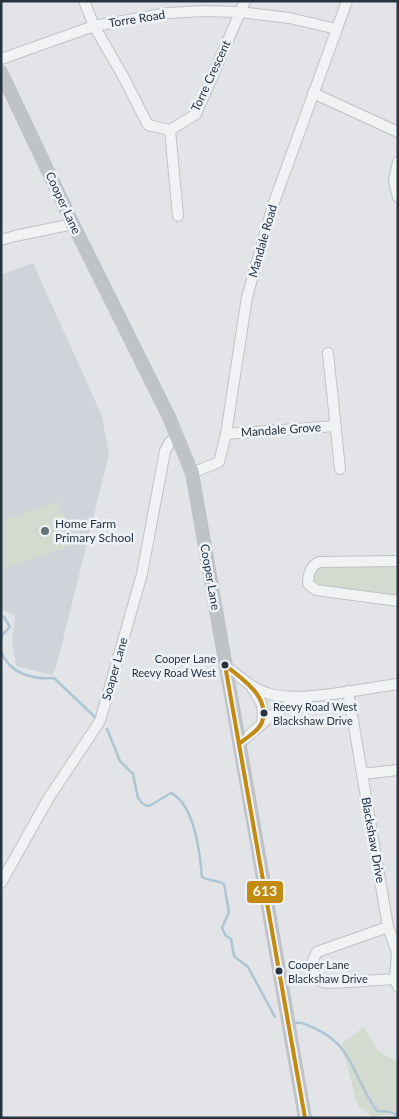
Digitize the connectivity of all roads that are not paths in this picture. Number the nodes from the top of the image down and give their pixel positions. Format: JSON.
{"nodes":[{"id":1,"x":84,"y":1,"type":"edge"},
{"id":2,"x":168,"y":1,"type":"edge"},
{"id":3,"x":245,"y":1,"type":"edge"},
{"id":4,"x":347,"y":1,"type":"edge"},
{"id":5,"x":240,"y":12,"type":"junction"},
{"id":6,"x":168,"y":13,"type":"junction"},
{"id":7,"x":94,"y":26,"type":"junction"},
{"id":8,"x":337,"y":29,"type":"junction"},
{"id":9,"x":1,"y":59,"type":"edge"},
{"id":10,"x":1,"y":72,"type":"edge"},
{"id":11,"x":314,"y":93,"type":"junction"},
{"id":12,"x":170,"y":130,"type":"junction"},
{"id":13,"x":398,"y":132,"type":"edge"},
{"id":14,"x":398,"y":162,"type":"edge"},
{"id":15,"x":398,"y":197,"type":"edge"},
{"id":16,"x":178,"y":216,"type":"dead end"},
{"id":17,"x":73,"y":224,"type":"junction"},
{"id":18,"x":1,"y":240,"type":"edge"},
{"id":19,"x":328,"y":353,"type":"dead end"},
{"id":20,"x":336,"y":426,"type":"junction"},
{"id":21,"x":226,"y":434,"type":"junction"},
{"id":22,"x":177,"y":437,"type":"junction"},
{"id":23,"x":340,"y":469,"type":"dead end"},
{"id":24,"x":192,"y":473,"type":"junction"},
{"id":25,"x":398,"y":561,"type":"edge"},
{"id":26,"x":398,"y":601,"type":"edge"},
{"id":27,"x":225,"y":665,"type":"junction"},
{"id":28,"x":248,"y":684,"type":"junction"},
{"id":29,"x":398,"y":684,"type":"edge"},
{"id":30,"x":348,"y":691,"type":"junction"},
{"id":31,"x":309,"y":696,"type":"junction"},
{"id":32,"x":262,"y":723,"type":"junction"},
{"id":33,"x":239,"y":744,"type":"junction"},
{"id":34,"x":398,"y":770,"type":"edge"},
{"id":35,"x":362,"y":774,"type":"junction"},
{"id":36,"x":1,"y":882,"type":"edge"},
{"id":37,"x":388,"y":927,"type":"junction"},
{"id":38,"x":397,"y":955,"type":"edge"},
{"id":39,"x":396,"y":983,"type":"edge"},
{"id":40,"x":305,"y":1118,"type":"edge"}],
"edges":[{"from":1,"to":7,"type":"street"},
{"from":2,"to":6,"type":"street"},
{"from":3,"to":5,"type":"street","name":"Torre Crescent"},
{"from":4,"to":8,"type":"street","name":"Mandale Road"},
{"from":5,"to":6,"type":"street","name":"Torre Road"},
{"from":5,"to":8,"type":"street","name":"Torre Road"},
{"from":5,"to":12,"type":"street","name":"Torre Crescent"},
{"from":6,"to":7,"type":"street","name":"Torre Road"},
{"from":7,"to":9,"type":"street","name":"Torre Road"},
{"from":7,"to":12,"type":"street"},
{"from":8,"to":11,"type":"street","name":"Mandale Road"},
{"from":10,"to":17,"type":"main road","name":"Cooper Lane"},
{"from":11,"to":13,"type":"street"},
{"from":11,"to":21,"type":"street","name":"Mandale Road"},
{"from":12,"to":16,"type":"street"},
{"from":14,"to":15,"type":"street"},
{"from":17,"to":18,"type":"street"},
{"from":17,"to":22,"type":"main road","name":"Cooper Lane"},
{"from":19,"to":20,"type":"street","name":"Mandale Grove"},
{"from":20,"to":21,"type":"street","name":"Mandale Grove"},
{"from":20,"to":23,"type":"street","name":"Mandale Grove"},
{"from":21,"to":24,"type":"street","name":"Mandale Road"},
{"from":22,"to":24,"type":"main road","name":"Cooper Lane"},
{"from":22,"to":36,"type":"street","name":"Soaper Lane"},
{"from":24,"to":27,"type":"main road","name":"Cooper Lane"},
{"from":25,"to":26,"type":"street"},
{"from":27,"to":28,"type":"street"},
{"from":27,"to":33,"type":"main road","name":"Cooper Lane"},
{"from":28,"to":31,"type":"street"},
{"from":28,"to":32,"type":"street"},
{"from":29,"to":30,"type":"street"},
{"from":30,"to":31,"type":"street"},
{"from":30,"to":35,"type":"street","name":"Blackshaw Drive"},
{"from":31,"to":32,"type":"street"},
{"from":32,"to":33,"type":"street"},
{"from":33,"to":40,"type":"main road","name":"Cooper Lane"},
{"from":34,"to":35,"type":"street"},
{"from":35,"to":37,"type":"street","name":"Blackshaw Drive"},
{"from":37,"to":38,"type":"street","name":"Blackshaw Drive"},
{"from":37,"to":39,"type":"street"},
{"from":38,"to":39,"type":"street","name":"Blackshaw Drive"}]}
